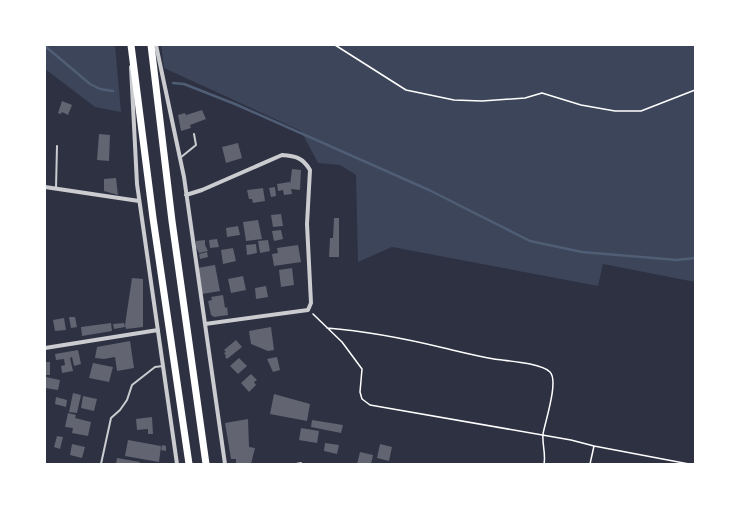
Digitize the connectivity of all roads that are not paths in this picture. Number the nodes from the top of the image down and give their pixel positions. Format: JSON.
{"nodes":[{"id":1,"x":130,"y":45,"type":"edge"},
{"id":2,"x":151,"y":45,"type":"edge"},
{"id":3,"x":156,"y":45,"type":"edge"},
{"id":4,"x":194,"y":134,"type":"dead end"},
{"id":5,"x":57,"y":146,"type":"dead end"},
{"id":6,"x":180,"y":159,"type":"junction"},
{"id":7,"x":46,"y":187,"type":"edge"},
{"id":8,"x":56,"y":189,"type":"junction"},
{"id":9,"x":45,"y":193,"type":"edge"},
{"id":10,"x":186,"y":194,"type":"junction"},
{"id":11,"x":139,"y":201,"type":"junction"},
{"id":12,"x":205,"y":324,"type":"junction"},
{"id":13,"x":158,"y":330,"type":"junction"},
{"id":14,"x":45,"y":348,"type":"edge"},
{"id":15,"x":163,"y":366,"type":"junction"},
{"id":16,"x":301,"y":463,"type":"edge"},
{"id":17,"x":101,"y":464,"type":"edge"},
{"id":18,"x":177,"y":464,"type":"edge"},
{"id":19,"x":189,"y":464,"type":"edge"},
{"id":20,"x":206,"y":464,"type":"edge"},
{"id":21,"x":225,"y":464,"type":"edge"},
{"id":22,"x":296,"y":464,"type":"edge"}],
"edges":[{"from":1,"to":11,"type":"street"},
{"from":1,"to":19,"type":"highway"},
{"from":2,"to":20,"type":"highway"},
{"from":3,"to":6,"type":"street"},
{"from":4,"to":6,"type":"lane"},
{"from":5,"to":8,"type":"lane"},
{"from":6,"to":10,"type":"street"},
{"from":7,"to":8,"type":"street"},
{"from":7,"to":9,"type":"street"},
{"from":8,"to":11,"type":"street"},
{"from":10,"to":12,"type":"street"},
{"from":10,"to":12,"type":"street"},
{"from":11,"to":13,"type":"street"},
{"from":12,"to":21,"type":"street"},
{"from":13,"to":14,"type":"street"},
{"from":13,"to":15,"type":"street"},
{"from":15,"to":17,"type":"lane"},
{"from":15,"to":18,"type":"street"},
{"from":16,"to":22,"type":"lane"}]}
